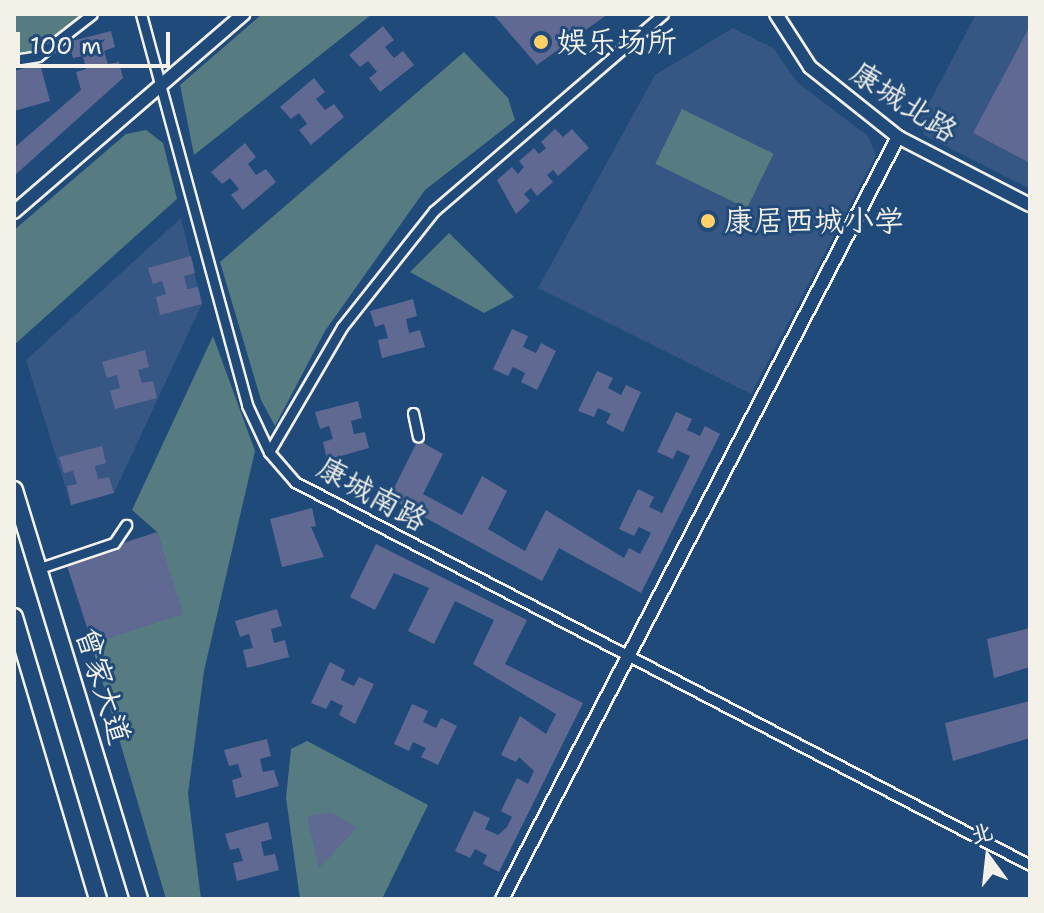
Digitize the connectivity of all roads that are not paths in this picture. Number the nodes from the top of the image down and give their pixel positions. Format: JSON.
{"nodes":[{"id":1,"x":92,"y":14,"type":"edge"},
{"id":2,"x":141,"y":14,"type":"edge"},
{"id":3,"x":243,"y":14,"type":"edge"},
{"id":4,"x":663,"y":14,"type":"edge"},
{"id":5,"x":776,"y":14,"type":"edge"},
{"id":6,"x":14,"y":60,"type":"edge"},
{"id":7,"x":158,"y":89,"type":"junction"},
{"id":8,"x":898,"y":137,"type":"junction"},
{"id":9,"x":1030,"y":205,"type":"edge"},
{"id":10,"x":14,"y":212,"type":"edge"},
{"id":11,"x":413,"y":413,"type":"dead end"},
{"id":12,"x":418,"y":436,"type":"dead end"},
{"id":13,"x":269,"y":452,"type":"junction"},
{"id":14,"x":14,"y":490,"type":"edge"},
{"id":15,"x":126,"y":525,"type":"dead end"},
{"id":16,"x":37,"y":569,"type":"junction"},
{"id":17,"x":14,"y":617,"type":"edge"},
{"id":18,"x":626,"y":657,"type":"junction"},
{"id":19,"x":1030,"y":865,"type":"edge"},
{"id":20,"x":98,"y":899,"type":"edge"},
{"id":21,"x":139,"y":899,"type":"edge"},
{"id":22,"x":502,"y":899,"type":"edge"}],
"edges":[{"from":1,"to":6,"type":"street"},
{"from":2,"to":7,"type":"street","name":"康城南路"},
{"from":3,"to":7,"type":"street"},
{"from":4,"to":13,"type":"street"},
{"from":5,"to":8,"type":"street","name":"康城北路"},
{"from":7,"to":10,"type":"street"},
{"from":7,"to":13,"type":"street","name":"康城南路"},
{"from":8,"to":9,"type":"street","name":"康城北路"},
{"from":8,"to":18,"type":"street"},
{"from":11,"to":12,"type":"street"},
{"from":13,"to":18,"type":"street","name":"康城南路"},
{"from":14,"to":16,"type":"highway","name":"曾家大道"},
{"from":15,"to":16,"type":"street"},
{"from":16,"to":21,"type":"highway","name":"曾家大道"},
{"from":17,"to":20,"type":"highway"},
{"from":18,"to":19,"type":"street","name":"康城南路"},
{"from":18,"to":22,"type":"street"}]}
